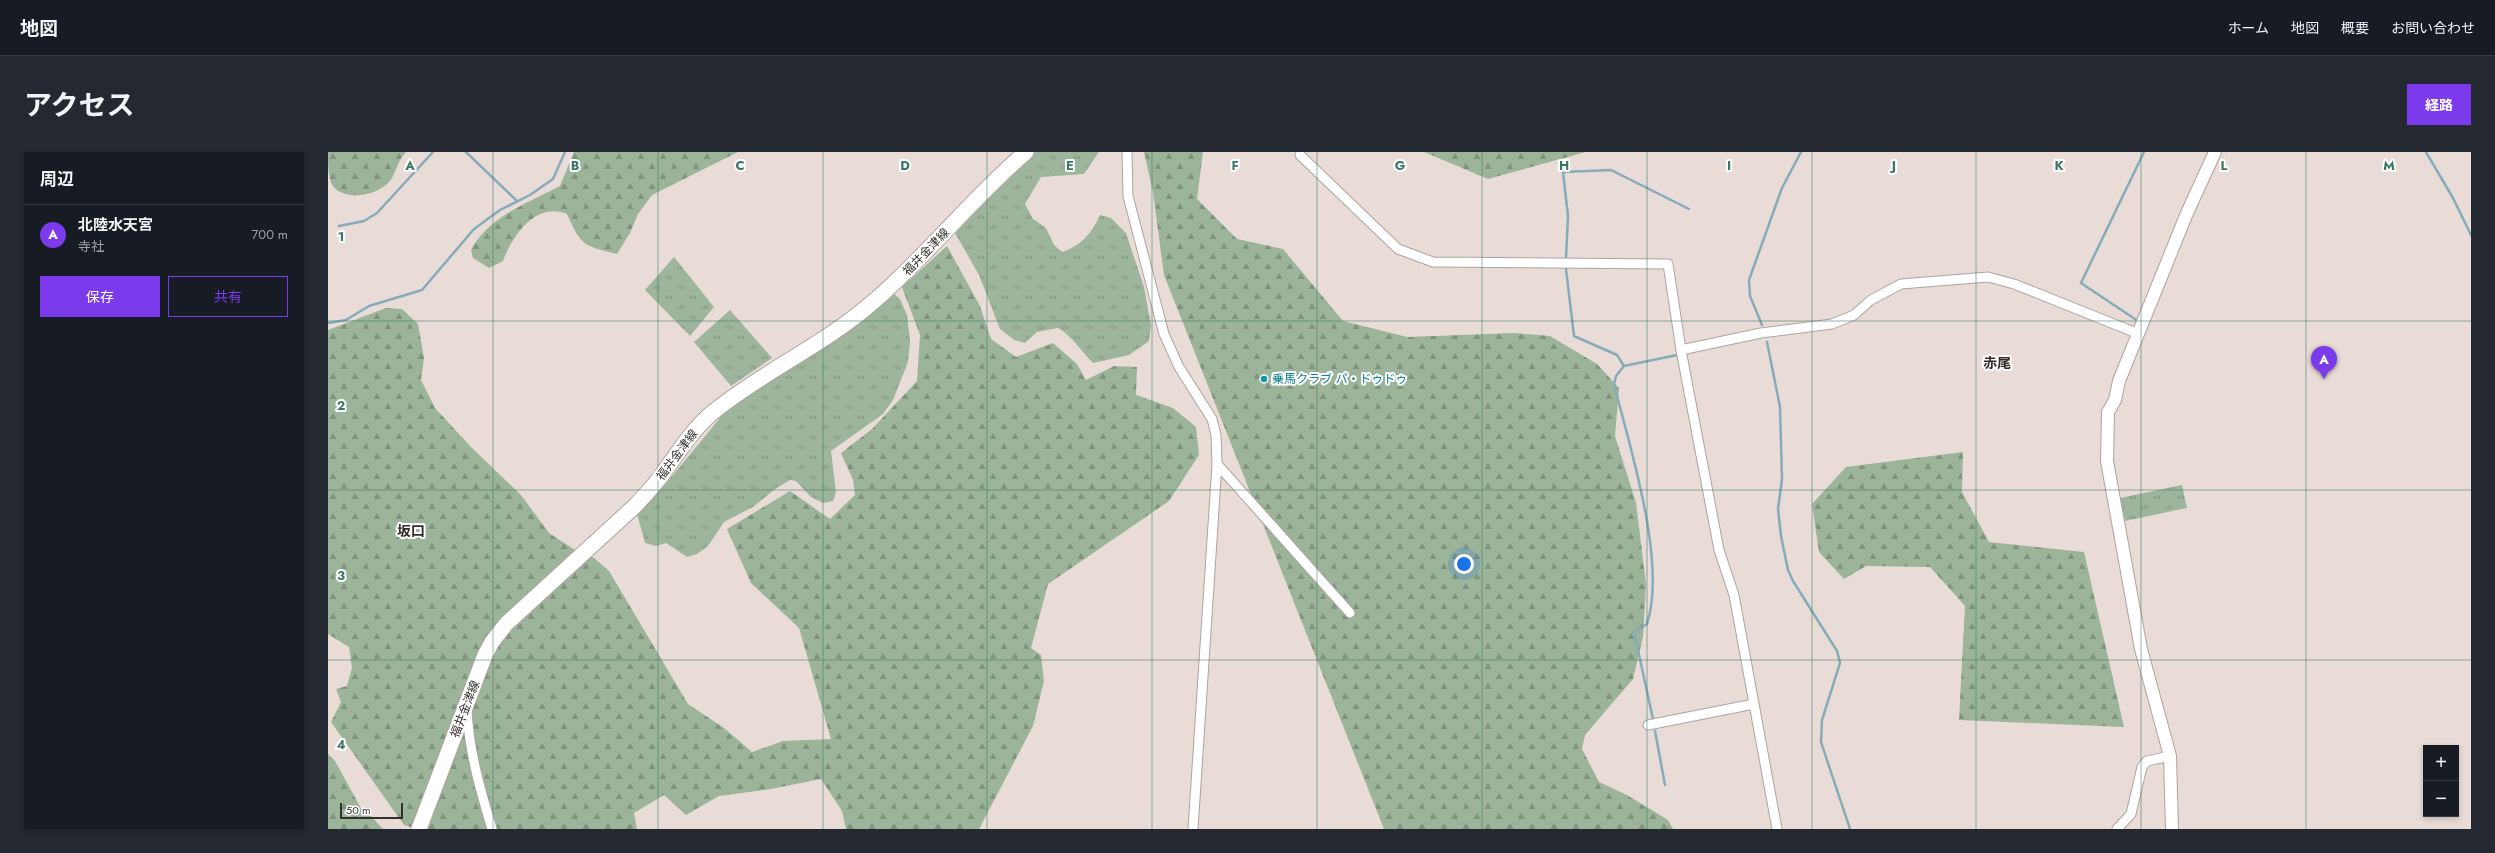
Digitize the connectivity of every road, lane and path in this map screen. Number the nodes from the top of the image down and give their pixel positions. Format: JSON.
{"nodes":[{"id":1,"x":1026,"y":152,"type":"edge"},
{"id":2,"x":1127,"y":152,"type":"edge"},
{"id":3,"x":2215,"y":152,"type":"edge"},
{"id":4,"x":1300,"y":155,"type":"dead end"},
{"id":5,"x":2139,"y":334,"type":"junction"},
{"id":6,"x":1681,"y":350,"type":"junction"},
{"id":7,"x":1217,"y":464,"type":"junction"},
{"id":8,"x":1350,"y":613,"type":"dead end"},
{"id":9,"x":467,"y":704,"type":"junction"},
{"id":10,"x":1754,"y":704,"type":"junction"},
{"id":11,"x":1648,"y":725,"type":"dead end"},
{"id":12,"x":2170,"y":756,"type":"junction"},
{"id":13,"x":419,"y":829,"type":"edge"},
{"id":14,"x":492,"y":829,"type":"edge"},
{"id":15,"x":1193,"y":829,"type":"edge"},
{"id":16,"x":1777,"y":829,"type":"edge"},
{"id":17,"x":2117,"y":829,"type":"edge"},
{"id":18,"x":2172,"y":829,"type":"edge"}],
"edges":[{"from":1,"to":9,"type":"main road","name":"福井金津線"},
{"from":2,"to":7,"type":"street"},
{"from":3,"to":5,"type":"street"},
{"from":4,"to":6,"type":"street"},
{"from":5,"to":6,"type":"street"},
{"from":5,"to":12,"type":"street"},
{"from":6,"to":10,"type":"street"},
{"from":7,"to":8,"type":"street"},
{"from":7,"to":15,"type":"street"},
{"from":9,"to":13,"type":"main road","name":"福井金津線"},
{"from":9,"to":14,"type":"street"},
{"from":10,"to":11,"type":"street"},
{"from":10,"to":16,"type":"street"},
{"from":12,"to":17,"type":"street"},
{"from":12,"to":18,"type":"street"}]}
